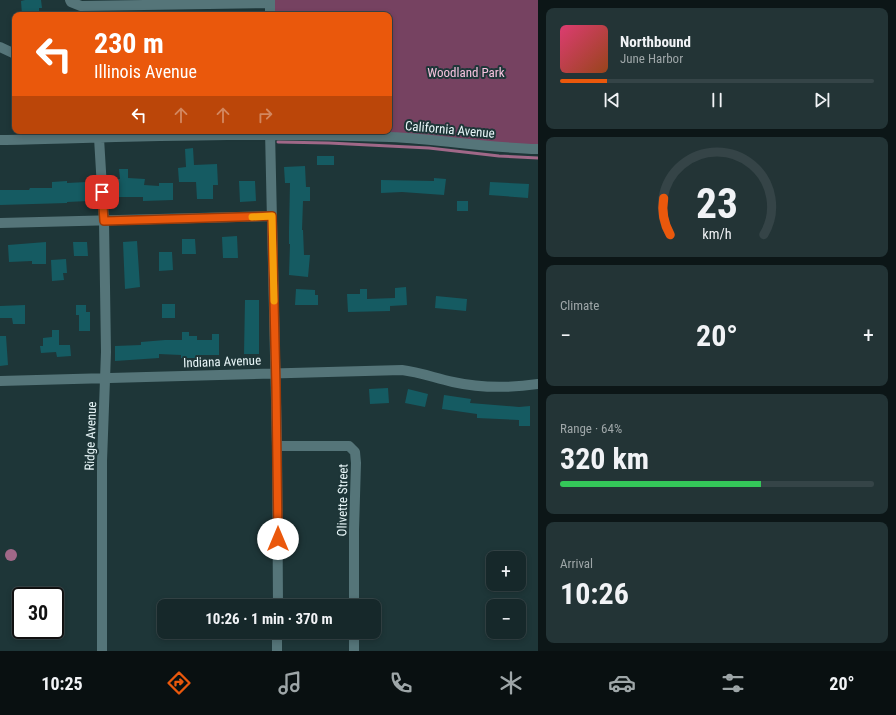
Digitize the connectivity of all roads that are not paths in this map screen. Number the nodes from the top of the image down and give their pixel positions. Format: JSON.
{"nodes":[{"id":1,"x":70,"y":0,"type":"edge"},
{"id":2,"x":270,"y":1,"type":"edge"},
{"id":3,"x":270,"y":12,"type":"edge"},
{"id":4,"x":0,"y":47,"type":"edge"},
{"id":5,"x":12,"y":53,"type":"edge"},
{"id":6,"x":236,"y":134,"type":"edge"},
{"id":7,"x":270,"y":134,"type":"edge"},
{"id":8,"x":300,"y":134,"type":"edge"},
{"id":9,"x":99,"y":138,"type":"junction"},
{"id":10,"x":0,"y":140,"type":"edge"},
{"id":11,"x":538,"y":149,"type":"edge"},
{"id":12,"x":272,"y":216,"type":"junction"},
{"id":13,"x":104,"y":221,"type":"junction"},
{"id":14,"x":0,"y":223,"type":"edge"},
{"id":15,"x":276,"y":372,"type":"junction"},
{"id":16,"x":105,"y":377,"type":"junction"},
{"id":17,"x":0,"y":381,"type":"edge"},
{"id":18,"x":538,"y":384,"type":"edge"},
{"id":19,"x":277,"y":446,"type":"junction"},
{"id":20,"x":278,"y":599,"type":"edge"},
{"id":21,"x":354,"y":599,"type":"edge"},
{"id":22,"x":277,"y":639,"type":"edge"},
{"id":23,"x":354,"y":639,"type":"edge"},
{"id":24,"x":102,"y":651,"type":"edge"},
{"id":25,"x":277,"y":651,"type":"edge"},
{"id":26,"x":354,"y":651,"type":"edge"}],
"edges":[{"from":1,"to":2,"type":"street"},
{"from":2,"to":3,"type":"street"},
{"from":4,"to":5,"type":"street"},
{"from":6,"to":9,"type":"street","name":"California Avenue"},
{"from":7,"to":12,"type":"street"},
{"from":8,"to":11,"type":"street","name":"California Avenue"},
{"from":9,"to":10,"type":"street","name":"California Avenue"},
{"from":9,"to":13,"type":"street","name":"Ridge Avenue"},
{"from":12,"to":13,"type":"street"},
{"from":12,"to":15,"type":"street"},
{"from":13,"to":14,"type":"street"},
{"from":13,"to":16,"type":"street","name":"Ridge Avenue"},
{"from":15,"to":16,"type":"street","name":"Indiana Avenue"},
{"from":15,"to":18,"type":"street","name":"Indiana Avenue"},
{"from":15,"to":19,"type":"street"},
{"from":16,"to":17,"type":"street","name":"Indiana Avenue"},
{"from":16,"to":24,"type":"street","name":"Ridge Avenue"},
{"from":19,"to":20,"type":"street"},
{"from":19,"to":21,"type":"street","name":"Olivette Street"},
{"from":22,"to":25,"type":"street"},
{"from":23,"to":26,"type":"street"}]}
